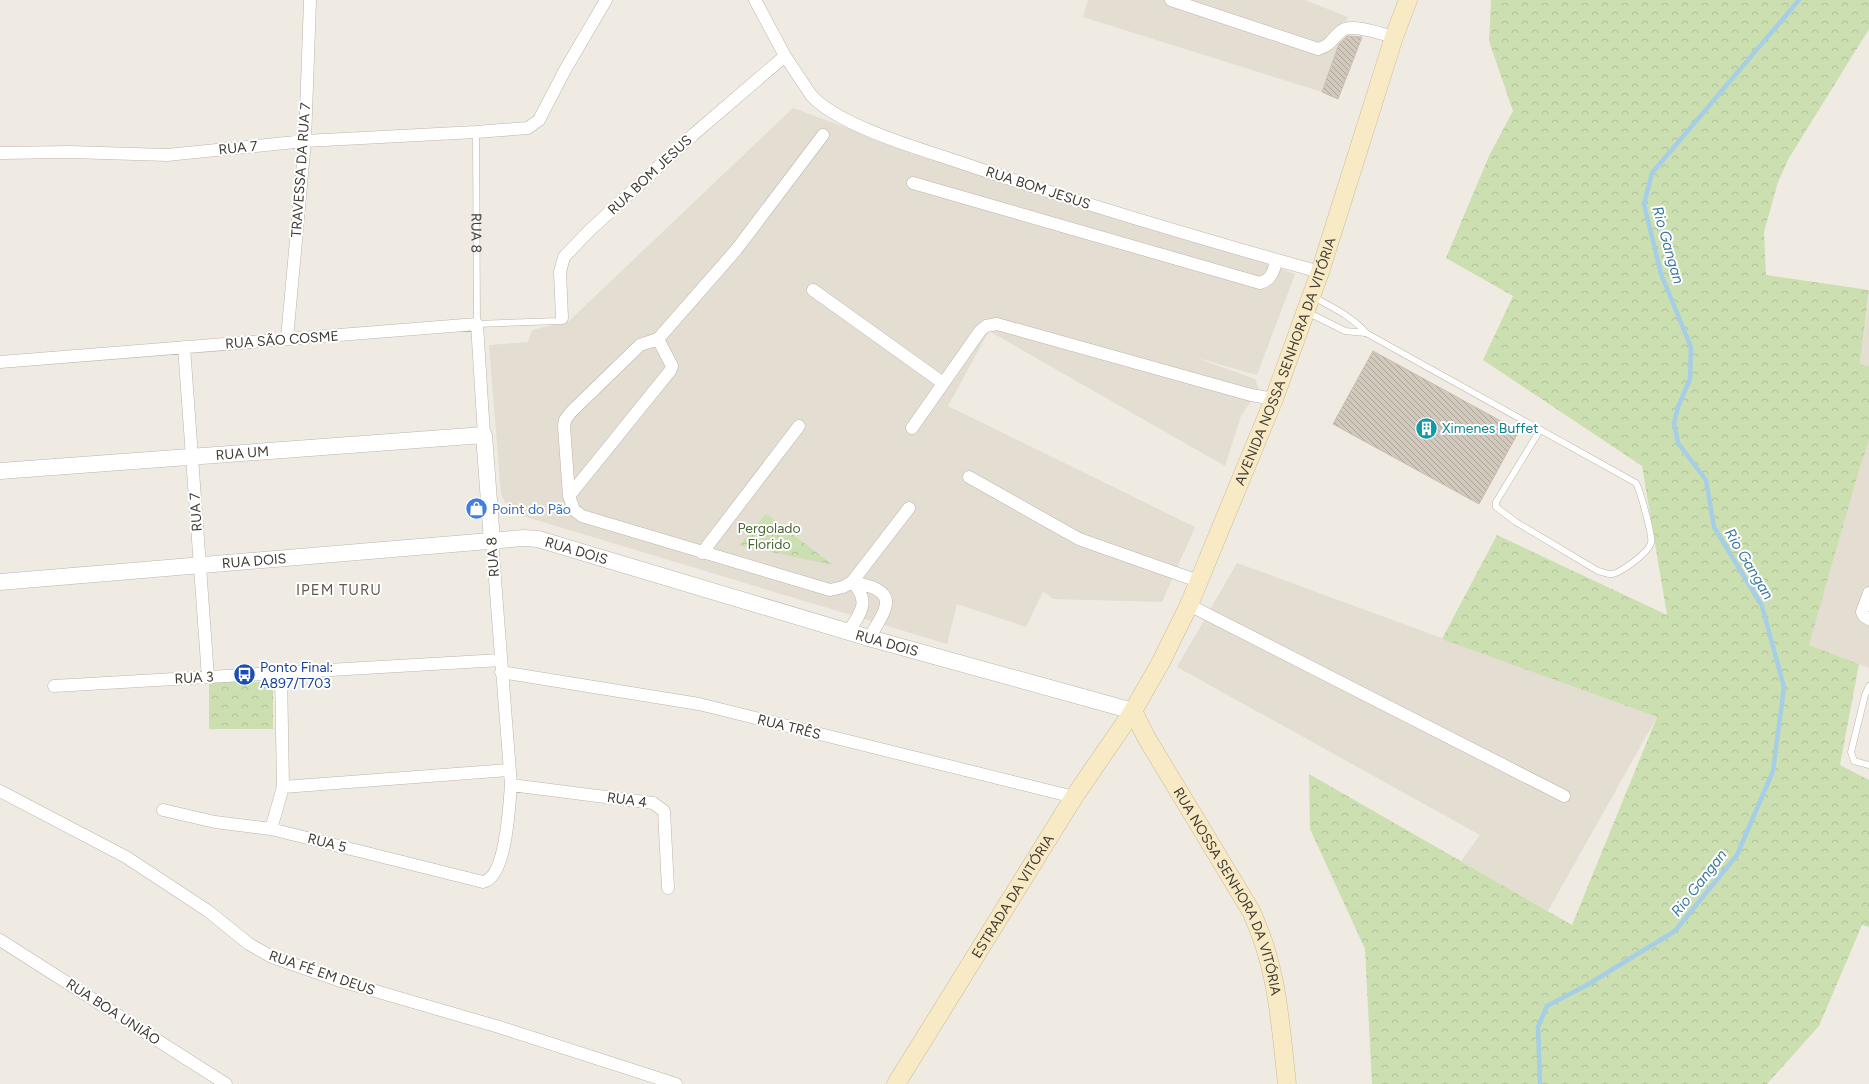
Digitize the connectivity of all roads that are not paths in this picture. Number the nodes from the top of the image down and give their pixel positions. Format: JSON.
{"nodes":[{"id":1,"x":310,"y":0,"type":"edge"},
{"id":2,"x":606,"y":0,"type":"edge"},
{"id":3,"x":755,"y":0,"type":"edge"},
{"id":4,"x":1171,"y":0,"type":"edge"},
{"id":5,"x":1408,"y":0,"type":"edge"},
{"id":6,"x":1394,"y":37,"type":"junction"},
{"id":7,"x":785,"y":56,"type":"junction"},
{"id":8,"x":476,"y":132,"type":"junction"},
{"id":9,"x":823,"y":135,"type":"dead end"},
{"id":10,"x":305,"y":141,"type":"junction"},
{"id":11,"x":0,"y":153,"type":"edge"},
{"id":12,"x":913,"y":183,"type":"dead end"},
{"id":13,"x":1277,"y":260,"type":"junction"},
{"id":14,"x":1320,"y":272,"type":"junction"},
{"id":15,"x":813,"y":290,"type":"dead end"},
{"id":16,"x":1309,"y":304,"type":"junction"},
{"id":17,"x":562,"y":318,"type":"joint"},
{"id":18,"x":477,"y":324,"type":"junction"},
{"id":19,"x":1366,"y":333,"type":"junction"},
{"id":20,"x":287,"y":339,"type":"junction"},
{"id":21,"x":658,"y":339,"type":"junction"},
{"id":22,"x":184,"y":347,"type":"junction"},
{"id":23,"x":0,"y":362,"type":"edge"},
{"id":24,"x":943,"y":383,"type":"junction"},
{"id":25,"x":1274,"y":399,"type":"junction"},
{"id":26,"x":799,"y":426,"type":"dead end"},
{"id":27,"x":912,"y":428,"type":"dead end"},
{"id":28,"x":1540,"y":430,"type":"junction"},
{"id":29,"x":484,"y":435,"type":"junction"},
{"id":30,"x":192,"y":456,"type":"junction"},
{"id":31,"x":0,"y":471,"type":"edge"},
{"id":32,"x":969,"y":476,"type":"dead end"},
{"id":33,"x":569,"y":496,"type":"junction"},
{"id":34,"x":908,"y":508,"type":"dead end"},
{"id":35,"x":492,"y":541,"type":"junction"},
{"id":36,"x":702,"y":553,"type":"junction"},
{"id":37,"x":200,"y":565,"type":"junction"},
{"id":38,"x":1198,"y":581,"type":"junction"},
{"id":39,"x":0,"y":582,"type":"edge"},
{"id":40,"x":852,"y":582,"type":"junction"},
{"id":41,"x":1869,"y":593,"type":"edge"},
{"id":42,"x":1189,"y":605,"type":"junction"},
{"id":43,"x":1869,"y":619,"type":"edge"},
{"id":44,"x":848,"y":632,"type":"junction"},
{"id":45,"x":869,"y":638,"type":"junction"},
{"id":46,"x":501,"y":660,"type":"junction"},
{"id":47,"x":502,"y":672,"type":"junction"},
{"id":48,"x":281,"y":673,"type":"junction"},
{"id":49,"x":208,"y":677,"type":"junction"},
{"id":50,"x":54,"y":686,"type":"dead end"},
{"id":51,"x":1869,"y":686,"type":"edge"},
{"id":52,"x":1133,"y":711,"type":"junction"},
{"id":53,"x":1116,"y":734,"type":"junction"},
{"id":54,"x":1146,"y":737,"type":"junction"},
{"id":55,"x":1869,"y":765,"type":"edge"},
{"id":56,"x":509,"y":770,"type":"junction"},
{"id":57,"x":511,"y":785,"type":"junction"},
{"id":58,"x":283,"y":787,"type":"junction"},
{"id":59,"x":0,"y":792,"type":"edge"},
{"id":60,"x":1564,"y":796,"type":"dead end"},
{"id":61,"x":1074,"y":797,"type":"junction"},
{"id":62,"x":163,"y":810,"type":"dead end"},
{"id":63,"x":271,"y":829,"type":"junction"},
{"id":64,"x":488,"y":881,"type":"joint"},
{"id":65,"x":668,"y":888,"type":"dead end"},
{"id":66,"x":0,"y":940,"type":"edge"},
{"id":67,"x":226,"y":1084,"type":"edge"},
{"id":68,"x":676,"y":1084,"type":"edge"},
{"id":69,"x":896,"y":1084,"type":"edge"},
{"id":70,"x":1287,"y":1084,"type":"edge"}],
"edges":[{"from":1,"to":10,"type":"street","name":"TRAVESSA DA RUA 7"},
{"from":2,"to":8,"type":"street","name":"RUA 7"},
{"from":3,"to":7,"type":"street","name":"RUA BOM JESUS"},
{"from":4,"to":6,"type":"street"},
{"from":5,"to":6,"type":"main road","name":"AVENIDA NOSSA SENHORA DA VITÓRIA"},
{"from":6,"to":14,"type":"main road","name":"AVENIDA NOSSA SENHORA DA VITÓRIA"},
{"from":7,"to":13,"type":"street","name":"RUA BOM JESUS"},
{"from":7,"to":17,"type":"street","name":"RUA BOM JESUS"},
{"from":8,"to":10,"type":"street","name":"RUA 7"},
{"from":8,"to":18,"type":"lane","name":"RUA 8"},
{"from":9,"to":21,"type":"street"},
{"from":10,"to":11,"type":"street","name":"RUA 7"},
{"from":10,"to":20,"type":"street","name":"TRAVESSA DA RUA 7"},
{"from":12,"to":13,"type":"street"},
{"from":13,"to":14,"type":"street","name":"RUA BOM JESUS"},
{"from":14,"to":16,"type":"main road","name":"AVENIDA NOSSA SENHORA DA VITÓRIA"},
{"from":15,"to":24,"type":"street"},
{"from":16,"to":19,"type":"lane"},
{"from":16,"to":19,"type":"lane"},
{"from":16,"to":25,"type":"main road","name":"AVENIDA NOSSA SENHORA DA VITÓRIA"},
{"from":17,"to":18,"type":"lane","name":"RUA SÃO COSME"},
{"from":18,"to":20,"type":"street","name":"RUA SÃO COSME"},
{"from":18,"to":29,"type":"street","name":"RUA 8"},
{"from":19,"to":28,"type":"lane"},
{"from":20,"to":22,"type":"street","name":"RUA SÃO COSME"},
{"from":21,"to":33,"type":"street"},
{"from":21,"to":33,"type":"street"},
{"from":22,"to":23,"type":"street","name":"RUA SÃO COSME"},
{"from":22,"to":30,"type":"street","name":"RUA 7"},
{"from":24,"to":25,"type":"street"},
{"from":24,"to":27,"type":"street"},
{"from":25,"to":38,"type":"main road","name":"AVENIDA NOSSA SENHORA DA VITÓRIA"},
{"from":26,"to":36,"type":"street"},
{"from":28,"to":28,"type":"lane"},
{"from":29,"to":30,"type":"street","name":"RUA UM"},
{"from":29,"to":35,"type":"street","name":"RUA 8"},
{"from":30,"to":31,"type":"street","name":"RUA UM"},
{"from":30,"to":37,"type":"street","name":"RUA 7"},
{"from":32,"to":38,"type":"street"},
{"from":33,"to":36,"type":"street"},
{"from":34,"to":40,"type":"street"},
{"from":35,"to":37,"type":"street","name":"RUA DOIS"},
{"from":35,"to":44,"type":"street","name":"RUA DOIS"},
{"from":35,"to":46,"type":"street","name":"RUA 8"},
{"from":36,"to":40,"type":"street"},
{"from":37,"to":39,"type":"street","name":"RUA DOIS"},
{"from":37,"to":49,"type":"street","name":"RUA 7"},
{"from":38,"to":42,"type":"main road","name":"AVENIDA NOSSA SENHORA DA VITÓRIA"},
{"from":40,"to":44,"type":"street"},
{"from":40,"to":45,"type":"street"},
{"from":41,"to":43,"type":"street"},
{"from":42,"to":52,"type":"main road","name":"AVENIDA NOSSA SENHORA DA VITÓRIA"},
{"from":42,"to":60,"type":"street"},
{"from":44,"to":45,"type":"street","name":"RUA DOIS"},
{"from":45,"to":52,"type":"street","name":"RUA DOIS"},
{"from":46,"to":47,"type":"street","name":"RUA 8"},
{"from":46,"to":48,"type":"street","name":"RUA 3"},
{"from":47,"to":56,"type":"street","name":"RUA 8"},
{"from":47,"to":61,"type":"street","name":"RUA TRÊS"},
{"from":48,"to":49,"type":"street","name":"RUA 3"},
{"from":48,"to":58,"type":"street"},
{"from":49,"to":50,"type":"street","name":"RUA 3"},
{"from":51,"to":55,"type":"lane"},
{"from":52,"to":53,"type":"main road","name":"ESTRADA DA VITÓRIA"},
{"from":52,"to":54,"type":"main road","name":"RUA NOSSA SENHORA DA VITÓRIA"},
{"from":53,"to":54,"type":"main road"},
{"from":53,"to":61,"type":"main road","name":"ESTRADA DA VITÓRIA"},
{"from":54,"to":70,"type":"main road","name":"RUA NOSSA SENHORA DA VITÓRIA"},
{"from":56,"to":57,"type":"street","name":"RUA 8"},
{"from":56,"to":58,"type":"street"},
{"from":57,"to":64,"type":"street","name":"RUA 8"},
{"from":57,"to":65,"type":"street","name":"RUA 4"},
{"from":58,"to":63,"type":"street"},
{"from":59,"to":68,"type":"street","name":"RUA FÉ EM DEUS"},
{"from":61,"to":69,"type":"main road","name":"ESTRADA DA VITÓRIA"},
{"from":62,"to":63,"type":"street","name":"RUA 5"},
{"from":63,"to":64,"type":"street","name":"RUA 5"},
{"from":66,"to":67,"type":"street","name":"RUA BOA UNIÃO"}]}
